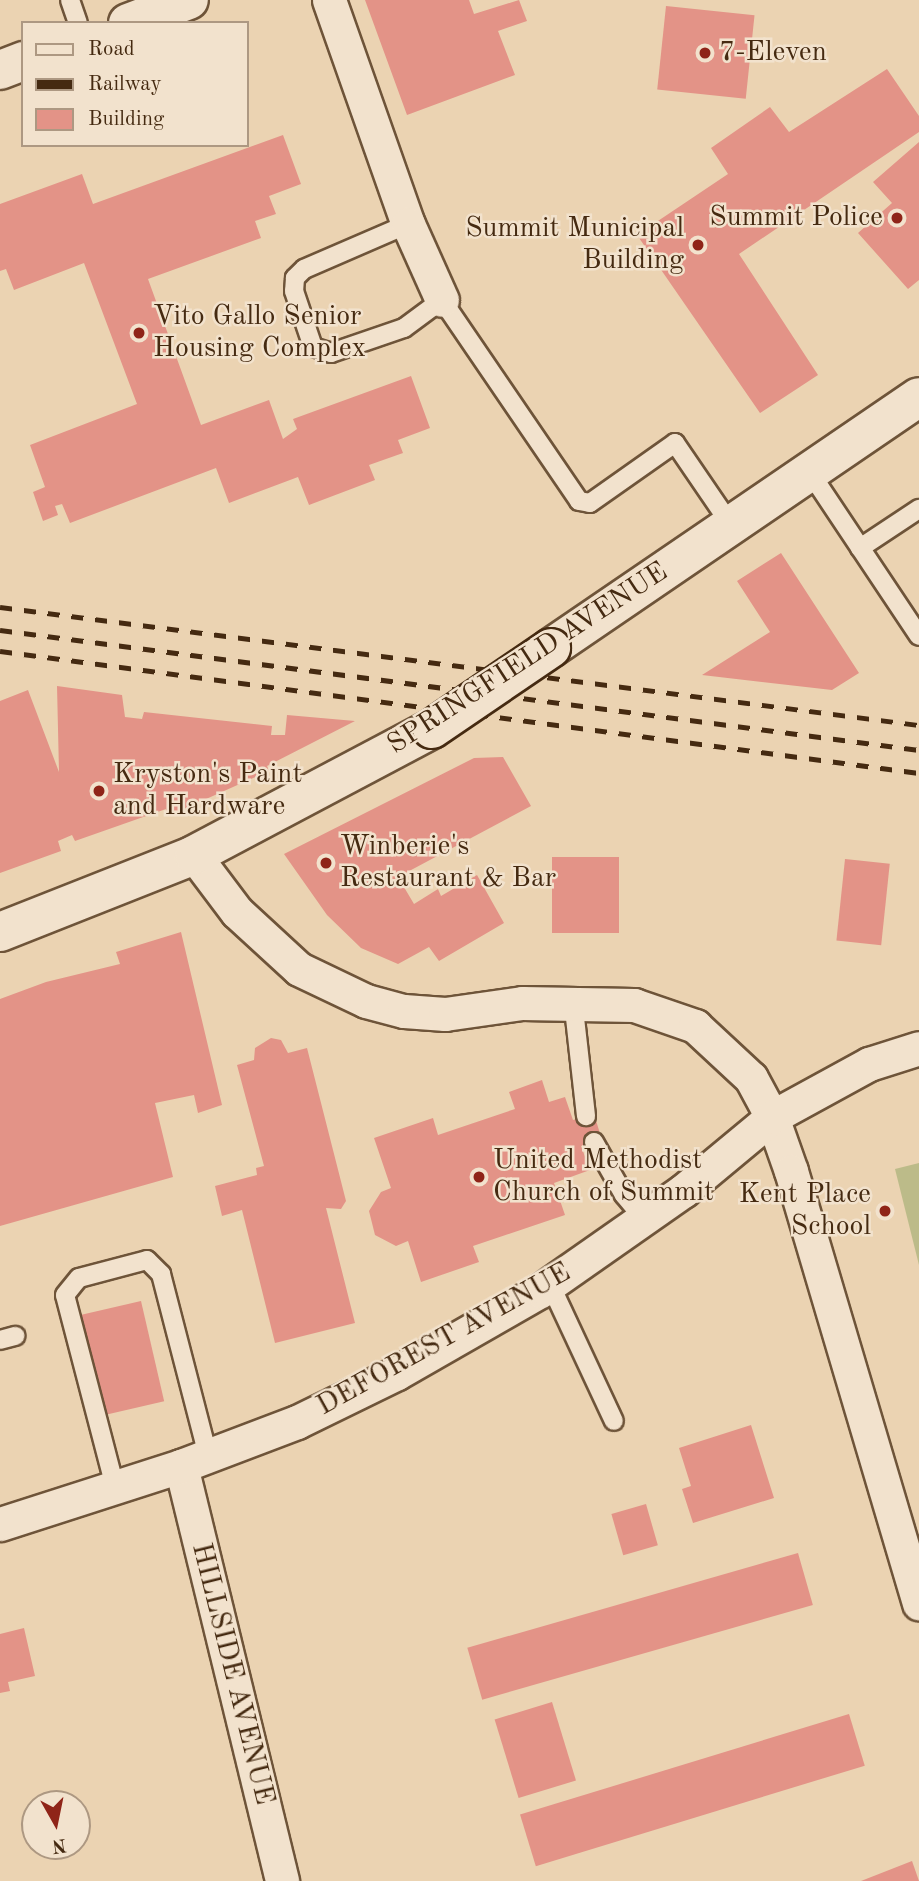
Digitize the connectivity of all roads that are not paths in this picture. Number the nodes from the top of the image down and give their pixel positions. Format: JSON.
{"nodes":[{"id":1,"x":70,"y":0,"type":"edge"},
{"id":2,"x":189,"y":0,"type":"edge"},
{"id":3,"x":329,"y":0,"type":"edge"},
{"id":4,"x":77,"y":21,"type":"edge"},
{"id":5,"x":133,"y":21,"type":"edge"},
{"id":6,"x":21,"y":62,"type":"edge"},
{"id":7,"x":0,"y":70,"type":"edge"},
{"id":8,"x":408,"y":224,"type":"junction"},
{"id":9,"x":442,"y":300,"type":"junction"},
{"id":10,"x":919,"y":397,"type":"edge"},
{"id":11,"x":810,"y":471,"type":"junction"},
{"id":12,"x":919,"y":509,"type":"edge"},
{"id":13,"x":731,"y":525,"type":"junction"},
{"id":14,"x":860,"y":548,"type":"junction"},
{"id":15,"x":919,"y":636,"type":"edge"},
{"id":16,"x":194,"y":855,"type":"junction"},
{"id":17,"x":0,"y":932,"type":"edge"},
{"id":18,"x":572,"y":1000,"type":"junction"},
{"id":19,"x":919,"y":1048,"type":"edge"},
{"id":20,"x":586,"y":1116,"type":"dead end"},
{"id":21,"x":772,"y":1117,"type":"junction"},
{"id":22,"x":594,"y":1142,"type":"dead end"},
{"id":23,"x":644,"y":1219,"type":"junction"},
{"id":24,"x":550,"y":1284,"type":"junction"},
{"id":25,"x":614,"y":1421,"type":"dead end"},
{"id":26,"x":195,"y":1461,"type":"junction"},
{"id":27,"x":115,"y":1487,"type":"junction"},
{"id":28,"x":0,"y":1524,"type":"edge"},
{"id":29,"x":919,"y":1603,"type":"edge"},
{"id":30,"x":282,"y":1881,"type":"edge"}],
"edges":[{"from":1,"to":4,"type":"lane"},
{"from":2,"to":5,"type":"main road"},
{"from":3,"to":8,"type":"street"},
{"from":6,"to":7,"type":"main road"},
{"from":8,"to":9,"type":"street"},
{"from":8,"to":9,"type":"lane"},
{"from":9,"to":13,"type":"lane"},
{"from":10,"to":11,"type":"main road","name":"SPRINGFIELD AVENUE"},
{"from":11,"to":13,"type":"main road","name":"SPRINGFIELD AVENUE"},
{"from":11,"to":14,"type":"lane"},
{"from":12,"to":14,"type":"lane"},
{"from":13,"to":16,"type":"main road","name":"SPRINGFIELD AVENUE","bridge":true},
{"from":14,"to":15,"type":"lane"},
{"from":16,"to":17,"type":"main road","name":"SPRINGFIELD AVENUE"},
{"from":16,"to":18,"type":"street"},
{"from":18,"to":20,"type":"lane"},
{"from":18,"to":21,"type":"street"},
{"from":19,"to":21,"type":"street","name":"DEFOREST AVENUE"},
{"from":21,"to":23,"type":"street","name":"DEFOREST AVENUE"},
{"from":21,"to":29,"type":"street"},
{"from":22,"to":23,"type":"lane"},
{"from":23,"to":24,"type":"street","name":"DEFOREST AVENUE"},
{"from":24,"to":25,"type":"lane"},
{"from":24,"to":26,"type":"street","name":"DEFOREST AVENUE"},
{"from":26,"to":27,"type":"street","name":"DEFOREST AVENUE"},
{"from":26,"to":27,"type":"lane"},
{"from":26,"to":30,"type":"street","name":"HILLSIDE AVENUE"},
{"from":27,"to":28,"type":"street","name":"DEFOREST AVENUE"}]}
